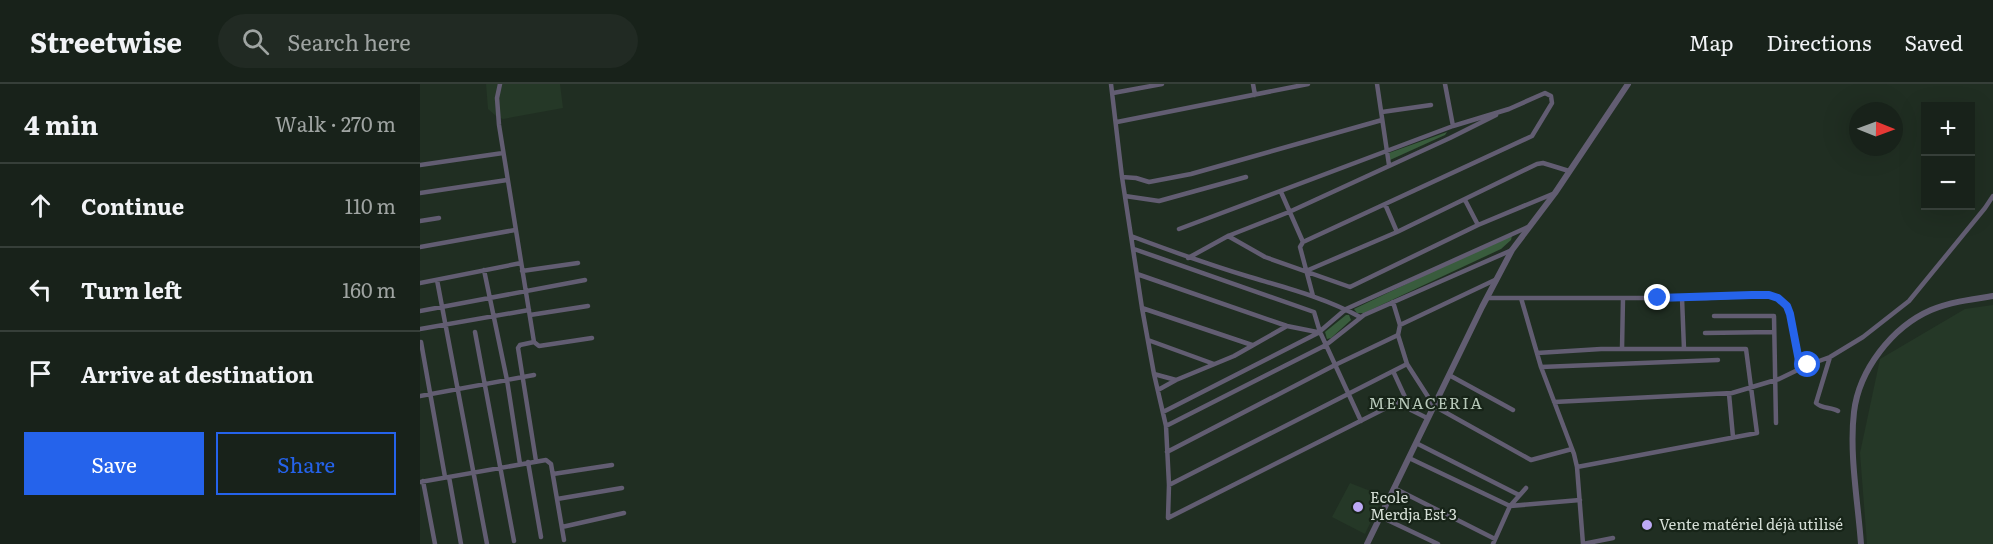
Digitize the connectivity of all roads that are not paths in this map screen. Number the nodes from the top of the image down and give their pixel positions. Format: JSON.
{"nodes":[{"id":1,"x":500,"y":84,"type":"edge"},
{"id":2,"x":1112,"y":84,"type":"edge"},
{"id":3,"x":1162,"y":84,"type":"edge"},
{"id":4,"x":1252,"y":84,"type":"edge"},
{"id":5,"x":1308,"y":84,"type":"edge"},
{"id":6,"x":1377,"y":84,"type":"edge"},
{"id":7,"x":1445,"y":84,"type":"edge"},
{"id":8,"x":1628,"y":84,"type":"edge"},
{"id":9,"x":1113,"y":93,"type":"junction"},
{"id":10,"x":1255,"y":95,"type":"junction"},
{"id":11,"x":1431,"y":105,"type":"dead end"},
{"id":12,"x":1509,"y":109,"type":"junction"},
{"id":13,"x":1382,"y":112,"type":"junction"},
{"id":14,"x":1382,"y":120,"type":"junction"},
{"id":15,"x":1117,"y":122,"type":"junction"},
{"id":16,"x":1453,"y":126,"type":"junction"},
{"id":17,"x":1387,"y":151,"type":"junction"},
{"id":18,"x":503,"y":153,"type":"junction"},
{"id":19,"x":420,"y":165,"type":"edge"},
{"id":20,"x":1389,"y":165,"type":"junction"},
{"id":21,"x":1569,"y":171,"type":"junction"},
{"id":22,"x":1122,"y":177,"type":"junction"},
{"id":23,"x":1246,"y":177,"type":"dead end"},
{"id":24,"x":507,"y":180,"type":"junction"},
{"id":25,"x":1281,"y":192,"type":"junction"},
{"id":26,"x":420,"y":193,"type":"edge"},
{"id":27,"x":1555,"y":193,"type":"junction"},
{"id":28,"x":1125,"y":196,"type":"junction"},
{"id":29,"x":1993,"y":196,"type":"edge"},
{"id":30,"x":1465,"y":200,"type":"junction"},
{"id":31,"x":1385,"y":204,"type":"junction"},
{"id":32,"x":1289,"y":212,"type":"junction"},
{"id":33,"x":439,"y":218,"type":"dead end"},
{"id":34,"x":420,"y":221,"type":"edge"},
{"id":35,"x":1478,"y":225,"type":"junction"},
{"id":36,"x":1530,"y":226,"type":"junction"},
{"id":37,"x":1179,"y":229,"type":"dead end"},
{"id":38,"x":515,"y":231,"type":"junction"},
{"id":39,"x":1397,"y":232,"type":"junction"},
{"id":40,"x":1131,"y":236,"type":"junction"},
{"id":41,"x":1228,"y":236,"type":"junction"},
{"id":42,"x":1303,"y":242,"type":"junction"},
{"id":43,"x":420,"y":247,"type":"edge"},
{"id":44,"x":1134,"y":249,"type":"junction"},
{"id":45,"x":1512,"y":250,"type":"junction"},
{"id":46,"x":1188,"y":258,"type":"junction"},
{"id":47,"x":521,"y":263,"type":"junction"},
{"id":48,"x":578,"y":263,"type":"dead end"},
{"id":49,"x":484,"y":270,"type":"junction"},
{"id":50,"x":522,"y":271,"type":"junction"},
{"id":51,"x":1306,"y":271,"type":"junction"},
{"id":52,"x":1137,"y":274,"type":"junction"},
{"id":53,"x":1497,"y":279,"type":"junction"},
{"id":54,"x":438,"y":280,"type":"junction"},
{"id":55,"x":585,"y":280,"type":"dead end"},
{"id":56,"x":420,"y":283,"type":"edge"},
{"id":57,"x":526,"y":292,"type":"junction"},
{"id":58,"x":1313,"y":296,"type":"junction"},
{"id":59,"x":1993,"y":296,"type":"edge"},
{"id":60,"x":491,"y":298,"type":"junction"},
{"id":61,"x":1487,"y":298,"type":"junction"},
{"id":62,"x":1521,"y":298,"type":"junction"},
{"id":63,"x":1623,"y":298,"type":"junction"},
{"id":64,"x":1682,"y":298,"type":"junction"},
{"id":65,"x":1393,"y":302,"type":"junction"},
{"id":66,"x":588,"y":306,"type":"dead end"},
{"id":67,"x":443,"y":307,"type":"junction"},
{"id":68,"x":1142,"y":308,"type":"junction"},
{"id":69,"x":1346,"y":309,"type":"junction"},
{"id":70,"x":420,"y":311,"type":"edge"},
{"id":71,"x":530,"y":312,"type":"junction"},
{"id":72,"x":494,"y":316,"type":"junction"},
{"id":73,"x":1714,"y":316,"type":"dead end"},
{"id":74,"x":1360,"y":317,"type":"junction"},
{"id":75,"x":445,"y":324,"type":"junction"},
{"id":76,"x":1400,"y":324,"type":"junction"},
{"id":77,"x":1287,"y":326,"type":"junction"},
{"id":78,"x":420,"y":329,"type":"edge"},
{"id":79,"x":475,"y":332,"type":"dead end"},
{"id":80,"x":1320,"y":332,"type":"junction"},
{"id":81,"x":1774,"y":332,"type":"junction"},
{"id":82,"x":1705,"y":333,"type":"dead end"},
{"id":83,"x":1398,"y":334,"type":"junction"},
{"id":84,"x":592,"y":338,"type":"dead end"},
{"id":85,"x":1148,"y":339,"type":"junction"},
{"id":86,"x":421,"y":342,"type":"edge"},
{"id":87,"x":534,"y":342,"type":"junction"},
{"id":88,"x":1252,"y":345,"type":"junction"},
{"id":89,"x":1326,"y":345,"type":"junction"},
{"id":90,"x":1622,"y":349,"type":"junction"},
{"id":91,"x":1684,"y":349,"type":"junction"},
{"id":92,"x":1537,"y":354,"type":"junction"},
{"id":93,"x":1830,"y":357,"type":"junction"},
{"id":94,"x":1718,"y":360,"type":"dead end"},
{"id":95,"x":1214,"y":364,"type":"junction"},
{"id":96,"x":1407,"y":364,"type":"junction"},
{"id":97,"x":1335,"y":365,"type":"junction"},
{"id":98,"x":1542,"y":368,"type":"junction"},
{"id":99,"x":1802,"y":368,"type":"junction"},
{"id":100,"x":1393,"y":370,"type":"junction"},
{"id":101,"x":1154,"y":374,"type":"junction"},
{"id":102,"x":534,"y":375,"type":"dead end"},
{"id":103,"x":1449,"y":375,"type":"junction"},
{"id":104,"x":522,"y":378,"type":"junction"},
{"id":105,"x":507,"y":380,"type":"junction"},
{"id":106,"x":1176,"y":380,"type":"junction"},
{"id":107,"x":1774,"y":381,"type":"junction"},
{"id":108,"x":484,"y":385,"type":"junction"},
{"id":109,"x":1750,"y":389,"type":"junction"},
{"id":110,"x":457,"y":390,"type":"junction"},
{"id":111,"x":1158,"y":390,"type":"junction"},
{"id":112,"x":429,"y":394,"type":"junction"},
{"id":113,"x":1349,"y":394,"type":"junction"},
{"id":114,"x":1729,"y":394,"type":"junction"},
{"id":115,"x":420,"y":396,"type":"edge"},
{"id":116,"x":1404,"y":399,"type":"junction"},
{"id":117,"x":1554,"y":402,"type":"junction"},
{"id":118,"x":1434,"y":406,"type":"junction"},
{"id":119,"x":1513,"y":410,"type":"dead end"},
{"id":120,"x":1838,"y":411,"type":"dead end"},
{"id":121,"x":1163,"y":412,"type":"junction"},
{"id":122,"x":1427,"y":418,"type":"junction"},
{"id":123,"x":1361,"y":422,"type":"junction"},
{"id":124,"x":1776,"y":423,"type":"dead end"},
{"id":125,"x":1166,"y":426,"type":"junction"},
{"id":126,"x":1733,"y":437,"type":"junction"},
{"id":127,"x":1416,"y":443,"type":"junction"},
{"id":128,"x":1572,"y":449,"type":"junction"},
{"id":129,"x":1167,"y":452,"type":"junction"},
{"id":130,"x":1409,"y":458,"type":"junction"},
{"id":131,"x":536,"y":461,"type":"junction"},
{"id":132,"x":528,"y":462,"type":"junction"},
{"id":133,"x":520,"y":464,"type":"junction"},
{"id":134,"x":612,"y":465,"type":"dead end"},
{"id":135,"x":500,"y":467,"type":"junction"},
{"id":136,"x":1576,"y":467,"type":"junction"},
{"id":137,"x":472,"y":472,"type":"junction"},
{"id":138,"x":553,"y":474,"type":"junction"},
{"id":139,"x":447,"y":477,"type":"junction"},
{"id":140,"x":422,"y":482,"type":"edge"},
{"id":141,"x":1169,"y":486,"type":"junction"},
{"id":142,"x":622,"y":488,"type":"dead end"},
{"id":143,"x":1394,"y":488,"type":"junction"},
{"id":144,"x":1526,"y":488,"type":"dead end"},
{"id":145,"x":1519,"y":495,"type":"junction"},
{"id":146,"x":557,"y":499,"type":"junction"},
{"id":147,"x":1580,"y":500,"type":"junction"},
{"id":148,"x":1510,"y":506,"type":"junction"},
{"id":149,"x":624,"y":513,"type":"dead end"},
{"id":150,"x":1381,"y":517,"type":"junction"},
{"id":151,"x":562,"y":527,"type":"junction"},
{"id":152,"x":541,"y":537,"type":"dead end"},
{"id":153,"x":1613,"y":537,"type":"dead end"},
{"id":154,"x":564,"y":540,"type":"dead end"},
{"id":155,"x":514,"y":541,"type":"dead end"},
{"id":156,"x":1494,"y":541,"type":"edge"},
{"id":157,"x":435,"y":544,"type":"edge"},
{"id":158,"x":461,"y":544,"type":"edge"},
{"id":159,"x":487,"y":544,"type":"edge"},
{"id":160,"x":1368,"y":544,"type":"edge"},
{"id":161,"x":1438,"y":544,"type":"edge"},
{"id":162,"x":1583,"y":544,"type":"edge"},
{"id":163,"x":1861,"y":544,"type":"edge"}],
"edges":[{"from":1,"to":18,"type":"street"},
{"from":2,"to":9,"type":"street"},
{"from":3,"to":9,"type":"street"},
{"from":4,"to":10,"type":"street"},
{"from":5,"to":10,"type":"street"},
{"from":6,"to":13,"type":"street"},
{"from":7,"to":16,"type":"street"},
{"from":8,"to":21,"type":"street"},
{"from":9,"to":15,"type":"street"},
{"from":10,"to":15,"type":"street"},
{"from":11,"to":13,"type":"street"},
{"from":12,"to":16,"type":"street"},
{"from":12,"to":20,"type":"street"},
{"from":12,"to":31,"type":"street"},
{"from":13,"to":14,"type":"street"},
{"from":14,"to":17,"type":"street"},
{"from":14,"to":22,"type":"street"},
{"from":15,"to":22,"type":"street"},
{"from":16,"to":17,"type":"street"},
{"from":17,"to":20,"type":"street"},
{"from":17,"to":25,"type":"street"},
{"from":18,"to":19,"type":"street"},
{"from":18,"to":24,"type":"street"},
{"from":20,"to":32,"type":"street"},
{"from":21,"to":27,"type":"street"},
{"from":21,"to":30,"type":"street"},
{"from":22,"to":28,"type":"street"},
{"from":23,"to":28,"type":"street"},
{"from":24,"to":26,"type":"street"},
{"from":24,"to":38,"type":"street"},
{"from":25,"to":32,"type":"street"},
{"from":25,"to":37,"type":"street"},
{"from":27,"to":35,"type":"street"},
{"from":27,"to":36,"type":"street"},
{"from":28,"to":40,"type":"street"},
{"from":29,"to":93,"type":"street"},
{"from":30,"to":35,"type":"street"},
{"from":30,"to":39,"type":"street"},
{"from":31,"to":39,"type":"street"},
{"from":31,"to":42,"type":"street"},
{"from":32,"to":41,"type":"street"},
{"from":32,"to":42,"type":"street"},
{"from":33,"to":34,"type":"street"},
{"from":35,"to":51,"type":"street"},
{"from":36,"to":45,"type":"street"},
{"from":36,"to":69,"type":"street"},
{"from":38,"to":43,"type":"street"},
{"from":38,"to":47,"type":"street"},
{"from":39,"to":51,"type":"street"},
{"from":40,"to":44,"type":"street"},
{"from":40,"to":46,"type":"street"},
{"from":41,"to":46,"type":"street"},
{"from":41,"to":51,"type":"street"},
{"from":42,"to":51,"type":"street"},
{"from":44,"to":52,"type":"street"},
{"from":44,"to":80,"type":"street"},
{"from":45,"to":53,"type":"street"},
{"from":45,"to":65,"type":"street"},
{"from":46,"to":58,"type":"street"},
{"from":47,"to":49,"type":"street"},
{"from":47,"to":50,"type":"street"},
{"from":48,"to":50,"type":"street"},
{"from":49,"to":54,"type":"street"},
{"from":49,"to":60,"type":"street"},
{"from":50,"to":57,"type":"street"},
{"from":51,"to":58,"type":"street"},
{"from":52,"to":68,"type":"street"},
{"from":52,"to":77,"type":"street"},
{"from":53,"to":61,"type":"street"},
{"from":53,"to":76,"type":"street"},
{"from":54,"to":56,"type":"street"},
{"from":54,"to":67,"type":"street"},
{"from":55,"to":57,"type":"street"},
{"from":57,"to":60,"type":"street"},
{"from":57,"to":71,"type":"street"},
{"from":58,"to":69,"type":"street"},
{"from":59,"to":163,"type":"street"},
{"from":60,"to":67,"type":"street"},
{"from":60,"to":72,"type":"street"},
{"from":61,"to":62,"type":"street"},
{"from":61,"to":103,"type":"street"},
{"from":62,"to":63,"type":"street"},
{"from":62,"to":92,"type":"street"},
{"from":63,"to":64,"type":"street"},
{"from":63,"to":90,"type":"street"},
{"from":64,"to":91,"type":"street"},
{"from":64,"to":99,"type":"street"},
{"from":65,"to":74,"type":"street"},
{"from":65,"to":76,"type":"street"},
{"from":66,"to":71,"type":"street"},
{"from":67,"to":70,"type":"street"},
{"from":67,"to":75,"type":"street"},
{"from":68,"to":85,"type":"street"},
{"from":68,"to":88,"type":"street"},
{"from":69,"to":74,"type":"street"},
{"from":69,"to":80,"type":"street"},
{"from":71,"to":72,"type":"street"},
{"from":71,"to":87,"type":"street"},
{"from":72,"to":75,"type":"street"},
{"from":72,"to":105,"type":"street"},
{"from":73,"to":81,"type":"street"},
{"from":74,"to":89,"type":"street"},
{"from":75,"to":78,"type":"street"},
{"from":75,"to":110,"type":"street"},
{"from":76,"to":83,"type":"street"},
{"from":77,"to":80,"type":"street"},
{"from":77,"to":88,"type":"street"},
{"from":79,"to":108,"type":"street"},
{"from":80,"to":89,"type":"street"},
{"from":80,"to":121,"type":"street"},
{"from":81,"to":82,"type":"street"},
{"from":81,"to":107,"type":"street"},
{"from":83,"to":96,"type":"street"},
{"from":83,"to":97,"type":"street"},
{"from":84,"to":87,"type":"street"},
{"from":85,"to":95,"type":"street"},
{"from":85,"to":101,"type":"street"},
{"from":86,"to":112,"type":"street"},
{"from":87,"to":104,"type":"street"},
{"from":88,"to":95,"type":"street"},
{"from":89,"to":97,"type":"street"},
{"from":89,"to":125,"type":"street"},
{"from":90,"to":91,"type":"street"},
{"from":90,"to":92,"type":"street"},
{"from":91,"to":109,"type":"street"},
{"from":92,"to":98,"type":"street"},
{"from":93,"to":99,"type":"street"},
{"from":93,"to":120,"type":"street"},
{"from":94,"to":98,"type":"street"},
{"from":95,"to":106,"type":"street"},
{"from":96,"to":100,"type":"street"},
{"from":96,"to":118,"type":"street"},
{"from":97,"to":113,"type":"street"},
{"from":97,"to":129,"type":"street"},
{"from":98,"to":117,"type":"street"},
{"from":99,"to":107,"type":"street"},
{"from":100,"to":113,"type":"street"},
{"from":100,"to":116,"type":"street"},
{"from":101,"to":106,"type":"street"},
{"from":101,"to":111,"type":"street"},
{"from":102,"to":104,"type":"street"},
{"from":103,"to":118,"type":"street"},
{"from":103,"to":119,"type":"street"},
{"from":104,"to":105,"type":"street"},
{"from":104,"to":131,"type":"street"},
{"from":105,"to":108,"type":"street"},
{"from":105,"to":133,"type":"street"},
{"from":106,"to":111,"type":"street"},
{"from":107,"to":109,"type":"street"},
{"from":107,"to":124,"type":"street"},
{"from":108,"to":110,"type":"street"},
{"from":108,"to":135,"type":"street"},
{"from":109,"to":114,"type":"street"},
{"from":109,"to":126,"type":"street"},
{"from":110,"to":112,"type":"street"},
{"from":110,"to":137,"type":"street"},
{"from":111,"to":121,"type":"street"},
{"from":112,"to":115,"type":"street"},
{"from":112,"to":139,"type":"street"},
{"from":113,"to":123,"type":"street"},
{"from":113,"to":141,"type":"street"},
{"from":114,"to":117,"type":"street"},
{"from":114,"to":126,"type":"street"},
{"from":116,"to":122,"type":"street"},
{"from":116,"to":123,"type":"street"},
{"from":117,"to":128,"type":"street"},
{"from":118,"to":122,"type":"street"},
{"from":118,"to":128,"type":"street"},
{"from":121,"to":125,"type":"street"},
{"from":122,"to":127,"type":"street"},
{"from":123,"to":141,"type":"street"},
{"from":125,"to":129,"type":"street"},
{"from":126,"to":136,"type":"street"},
{"from":127,"to":130,"type":"street"},
{"from":127,"to":145,"type":"street"},
{"from":128,"to":136,"type":"street"},
{"from":129,"to":141,"type":"street"},
{"from":130,"to":143,"type":"street"},
{"from":130,"to":148,"type":"street"},
{"from":131,"to":132,"type":"street"},
{"from":131,"to":138,"type":"street"},
{"from":132,"to":133,"type":"street"},
{"from":132,"to":152,"type":"street"},
{"from":133,"to":135,"type":"street"},
{"from":134,"to":138,"type":"street"},
{"from":135,"to":137,"type":"street"},
{"from":135,"to":155,"type":"street"},
{"from":136,"to":147,"type":"street"},
{"from":137,"to":139,"type":"street"},
{"from":137,"to":159,"type":"street"},
{"from":138,"to":146,"type":"street"},
{"from":139,"to":140,"type":"street"},
{"from":139,"to":158,"type":"street"},
{"from":140,"to":157,"type":"street"},
{"from":142,"to":146,"type":"street"},
{"from":143,"to":150,"type":"street"},
{"from":143,"to":156,"type":"street"},
{"from":144,"to":145,"type":"street"},
{"from":145,"to":148,"type":"street"},
{"from":146,"to":151,"type":"street"},
{"from":147,"to":148,"type":"street"},
{"from":147,"to":162,"type":"street"},
{"from":148,"to":156,"type":"street"},
{"from":149,"to":151,"type":"street"},
{"from":150,"to":160,"type":"street"},
{"from":150,"to":161,"type":"street"},
{"from":151,"to":154,"type":"street"},
{"from":153,"to":162,"type":"street"}]}
